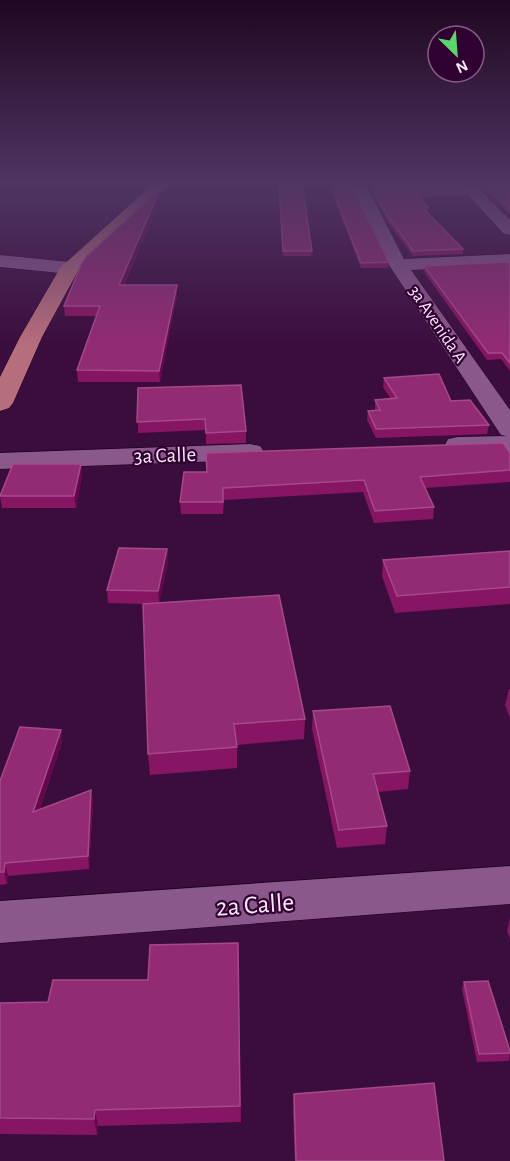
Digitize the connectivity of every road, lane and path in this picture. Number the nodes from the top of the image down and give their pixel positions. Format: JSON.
{"nodes":[{"id":1,"x":91,"y":237,"type":"edge"},
{"id":2,"x":98,"y":237,"type":"edge"},
{"id":3,"x":384,"y":237,"type":"edge"},
{"id":4,"x":510,"y":260,"type":"edge"},
{"id":5,"x":0,"y":261,"type":"edge"},
{"id":6,"x":398,"y":265,"type":"junction"},
{"id":7,"x":61,"y":267,"type":"junction"},
{"id":8,"x":20,"y":328,"type":"junction"},
{"id":9,"x":0,"y":403,"type":"edge"},
{"id":10,"x":510,"y":429,"type":"edge"},
{"id":11,"x":510,"y":444,"type":"edge"},
{"id":12,"x":438,"y":446,"type":"edge"},
{"id":13,"x":271,"y":452,"type":"edge"},
{"id":14,"x":0,"y":461,"type":"edge"},
{"id":15,"x":510,"y":885,"type":"edge"},
{"id":16,"x":0,"y":922,"type":"edge"}],
"edges":[{"from":1,"to":7,"type":"main road"},
{"from":2,"to":7,"type":"main road"},
{"from":3,"to":6,"type":"street","name":"3a Avenida A"},
{"from":4,"to":6,"type":"street"},
{"from":5,"to":7,"type":"street"},
{"from":6,"to":10,"type":"street","name":"3a Avenida A"},
{"from":7,"to":8,"type":"main road"},
{"from":7,"to":8,"type":"main road"},
{"from":8,"to":9,"type":"main road"},
{"from":11,"to":12,"type":"street"},
{"from":13,"to":14,"type":"street","name":"3a Calle"},
{"from":15,"to":16,"type":"street","name":"2a Calle"}]}
